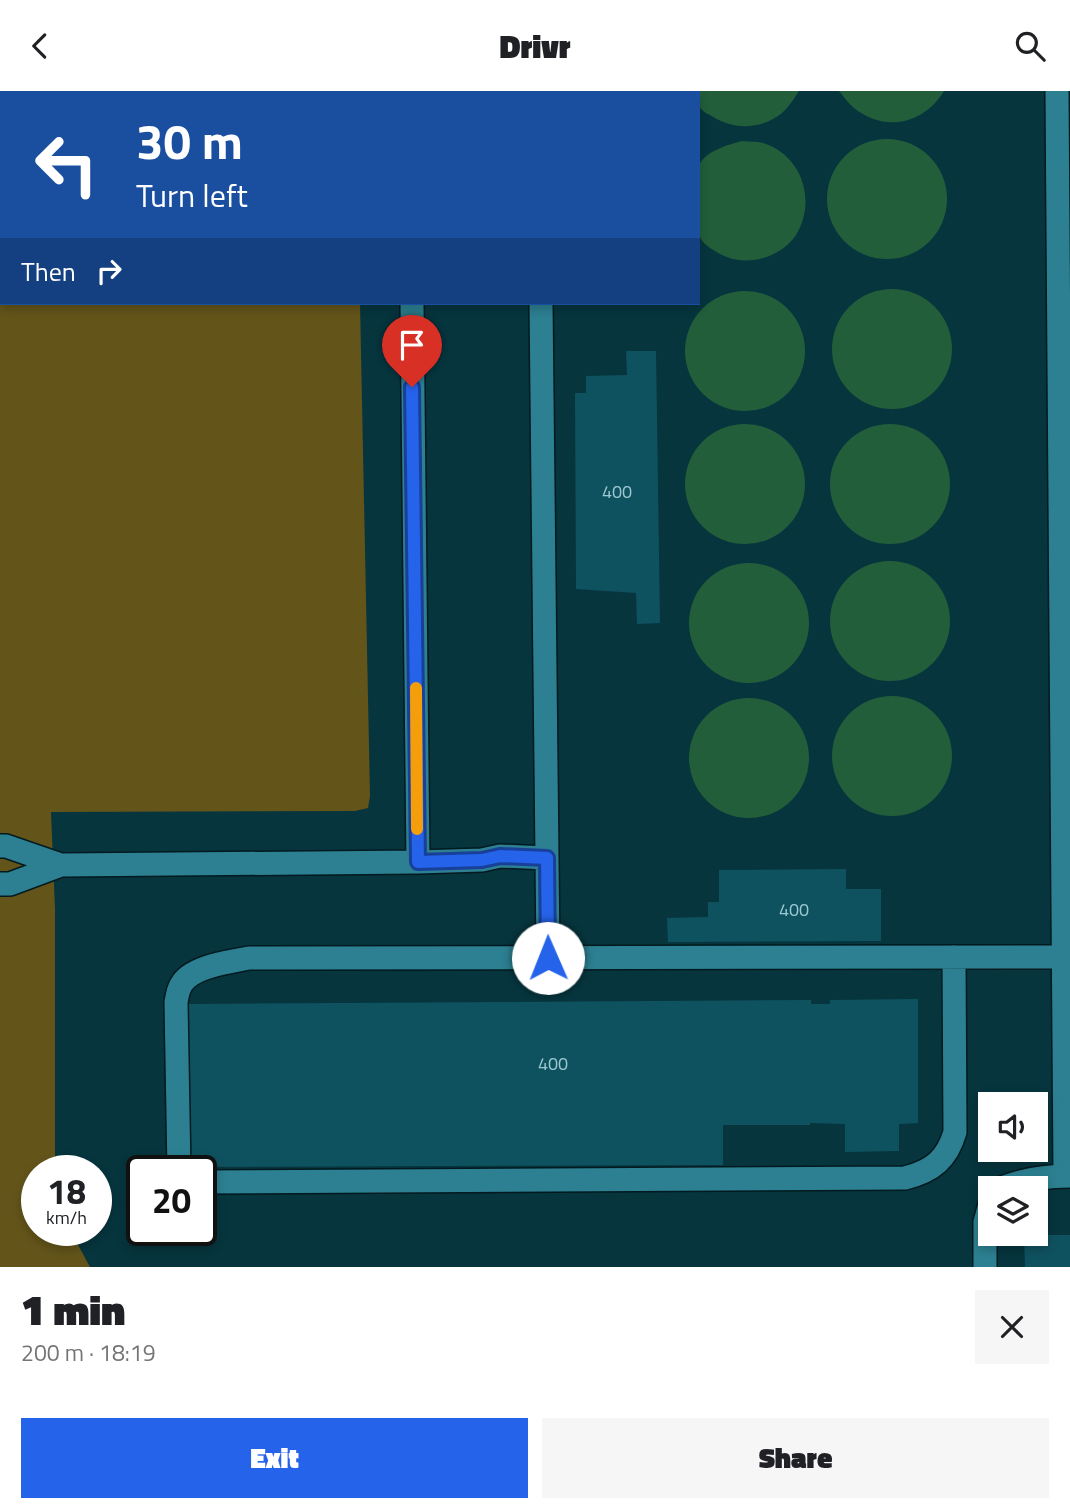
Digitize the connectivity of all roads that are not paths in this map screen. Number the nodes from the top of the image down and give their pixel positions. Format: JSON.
{"nodes":[{"id":1,"x":1057,"y":91,"type":"edge"},
{"id":2,"x":412,"y":305,"type":"edge"},
{"id":3,"x":541,"y":305,"type":"edge"},
{"id":4,"x":1065,"y":582,"type":"edge"},
{"id":5,"x":0,"y":846,"type":"edge"},
{"id":6,"x":547,"y":858,"type":"junction"},
{"id":7,"x":418,"y":862,"type":"junction"},
{"id":8,"x":61,"y":865,"type":"junction"},
{"id":9,"x":0,"y":884,"type":"edge"},
{"id":10,"x":954,"y":957,"type":"junction"},
{"id":11,"x":1063,"y":957,"type":"junction"},
{"id":12,"x":548,"y":958,"type":"junction"},
{"id":13,"x":179,"y":1155,"type":"edge"},
{"id":14,"x":1068,"y":1176,"type":"edge"},
{"id":15,"x":1048,"y":1177,"type":"edge"},
{"id":16,"x":217,"y":1182,"type":"edge"},
{"id":17,"x":985,"y":1246,"type":"edge"},
{"id":18,"x":985,"y":1267,"type":"edge"}],
"edges":[{"from":1,"to":4,"type":"lane"},
{"from":2,"to":7,"type":"lane"},
{"from":3,"to":6,"type":"lane"},
{"from":4,"to":11,"type":"lane"},
{"from":5,"to":8,"type":"lane"},
{"from":6,"to":7,"type":"lane"},
{"from":6,"to":12,"type":"lane"},
{"from":7,"to":8,"type":"lane"},
{"from":8,"to":9,"type":"lane"},
{"from":10,"to":11,"type":"lane"},
{"from":10,"to":12,"type":"lane"},
{"from":10,"to":16,"type":"lane"},
{"from":11,"to":14,"type":"lane"},
{"from":12,"to":13,"type":"lane"},
{"from":14,"to":15,"type":"lane"},
{"from":17,"to":18,"type":"lane"}]}
